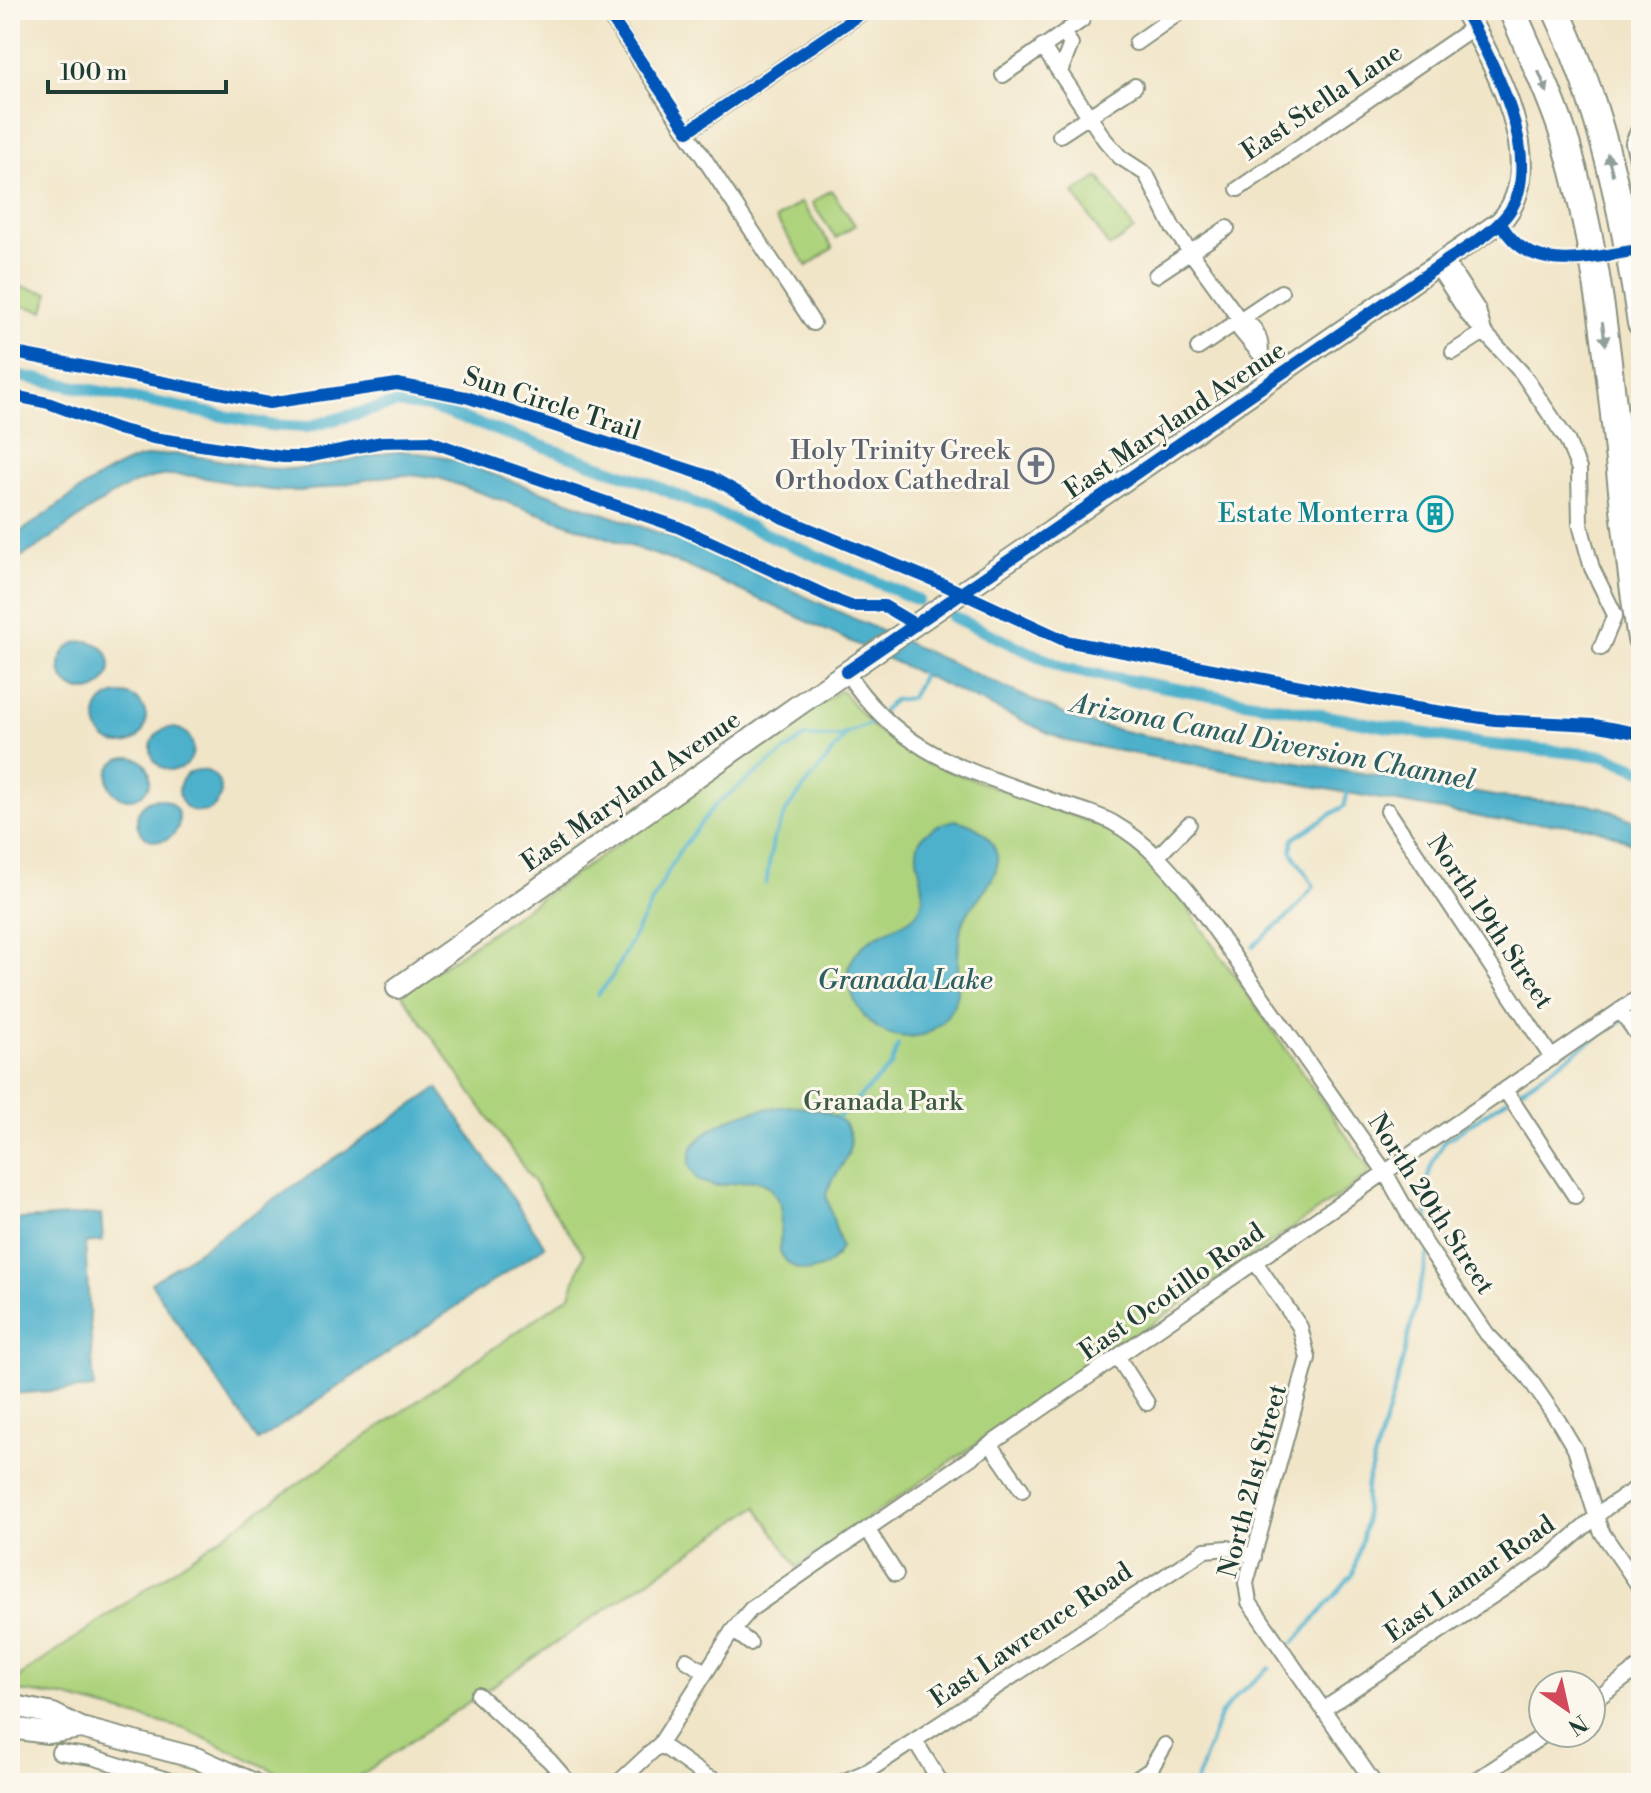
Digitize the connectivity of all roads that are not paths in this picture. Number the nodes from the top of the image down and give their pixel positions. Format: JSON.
{"nodes":[{"id":1,"x":606,"y":10,"type":"edge"},
{"id":2,"x":866,"y":10,"type":"edge"},
{"id":3,"x":1183,"y":10,"type":"edge"},
{"id":4,"x":1512,"y":10,"type":"edge"},
{"id":5,"x":1556,"y":10,"type":"edge"},
{"id":6,"x":1469,"y":18,"type":"edge"},
{"id":7,"x":1082,"y":20,"type":"dead end"},
{"id":8,"x":1063,"y":33,"type":"junction"},
{"id":9,"x":1136,"y":43,"type":"dead end"},
{"id":10,"x":1042,"y":46,"type":"junction"},
{"id":11,"x":1060,"y":72,"type":"junction"},
{"id":12,"x":1003,"y":75,"type":"dead end"},
{"id":13,"x":1135,"y":86,"type":"dead end"},
{"id":14,"x":1089,"y":116,"type":"junction"},
{"id":15,"x":688,"y":131,"type":"junction"},
{"id":16,"x":1060,"y":135,"type":"dead end"},
{"id":17,"x":1238,"y":189,"type":"dead end"},
{"id":18,"x":1227,"y":228,"type":"dead end"},
{"id":19,"x":1191,"y":253,"type":"junction"},
{"id":20,"x":1442,"y":264,"type":"junction"},
{"id":21,"x":1156,"y":275,"type":"dead end"},
{"id":22,"x":1281,"y":292,"type":"dead end"},
{"id":23,"x":1240,"y":320,"type":"junction"},
{"id":24,"x":813,"y":323,"type":"dead end"},
{"id":25,"x":1641,"y":323,"type":"edge"},
{"id":26,"x":1484,"y":332,"type":"junction"},
{"id":27,"x":1198,"y":348,"type":"dead end"},
{"id":28,"x":1453,"y":352,"type":"dead end"},
{"id":29,"x":1278,"y":376,"type":"junction"},
{"id":30,"x":1641,"y":639,"type":"edge"},
{"id":31,"x":1601,"y":648,"type":"dead end"},
{"id":32,"x":846,"y":672,"type":"junction"},
{"id":33,"x":1388,"y":811,"type":"dead end"},
{"id":34,"x":1189,"y":824,"type":"dead end"},
{"id":35,"x":1158,"y":856,"type":"junction"},
{"id":36,"x":397,"y":988,"type":"dead end"},
{"id":37,"x":1641,"y":996,"type":"edge"},
{"id":38,"x":1620,"y":1010,"type":"junction"},
{"id":39,"x":1641,"y":1040,"type":"edge"},
{"id":40,"x":1552,"y":1058,"type":"junction"},
{"id":41,"x":1505,"y":1090,"type":"junction"},
{"id":42,"x":1385,"y":1172,"type":"junction"},
{"id":43,"x":1575,"y":1196,"type":"dead end"},
{"id":44,"x":1256,"y":1263,"type":"junction"},
{"id":45,"x":1119,"y":1359,"type":"junction"},
{"id":46,"x":1147,"y":1403,"type":"dead end"},
{"id":47,"x":991,"y":1445,"type":"junction"},
{"id":48,"x":1641,"y":1485,"type":"edge"},
{"id":49,"x":1022,"y":1490,"type":"dead end"},
{"id":50,"x":1595,"y":1518,"type":"junction"},
{"id":51,"x":867,"y":1529,"type":"junction"},
{"id":52,"x":1254,"y":1557,"type":"junction"},
{"id":53,"x":896,"y":1574,"type":"dead end"},
{"id":54,"x":1641,"y":1589,"type":"edge"},
{"id":55,"x":733,"y":1630,"type":"junction"},
{"id":56,"x":750,"y":1643,"type":"dead end"},
{"id":57,"x":686,"y":1660,"type":"dead end"},
{"id":58,"x":1641,"y":1666,"type":"edge"},
{"id":59,"x":705,"y":1672,"type":"junction"},
{"id":60,"x":1607,"y":1691,"type":"edge"},
{"id":61,"x":478,"y":1695,"type":"dead end"},
{"id":62,"x":10,"y":1705,"type":"edge"},
{"id":63,"x":1324,"y":1709,"type":"junction"},
{"id":64,"x":10,"y":1728,"type":"edge"},
{"id":65,"x":81,"y":1728,"type":"junction"},
{"id":66,"x":915,"y":1741,"type":"junction"},
{"id":67,"x":660,"y":1744,"type":"junction"},
{"id":68,"x":1165,"y":1745,"type":"dead end"},
{"id":69,"x":1527,"y":1746,"type":"edge"},
{"id":70,"x":59,"y":1752,"type":"dead end"},
{"id":71,"x":78,"y":1755,"type":"junction"},
{"id":72,"x":178,"y":1783,"type":"edge"},
{"id":73,"x":252,"y":1783,"type":"edge"},
{"id":74,"x":569,"y":1783,"type":"edge"},
{"id":75,"x":618,"y":1783,"type":"edge"},
{"id":76,"x":722,"y":1783,"type":"edge"},
{"id":77,"x":840,"y":1783,"type":"edge"},
{"id":78,"x":941,"y":1783,"type":"edge"},
{"id":79,"x":1131,"y":1783,"type":"edge"},
{"id":80,"x":1374,"y":1783,"type":"edge"},
{"id":81,"x":1472,"y":1783,"type":"edge"}],
"edges":[{"from":1,"to":15,"type":"street"},
{"from":2,"to":15,"type":"street"},
{"from":3,"to":9,"type":"street"},
{"from":4,"to":30,"type":"highway","one_way":true},
{"from":25,"to":5,"type":"highway","one_way":true},
{"from":6,"to":17,"type":"street","name":"East Stella Lane"},
{"from":6,"to":20,"type":"street","name":"East Maryland Avenue"},
{"from":7,"to":8,"type":"street"},
{"from":8,"to":10,"type":"street"},
{"from":8,"to":11,"type":"street"},
{"from":10,"to":11,"type":"street"},
{"from":10,"to":12,"type":"street"},
{"from":11,"to":14,"type":"street"},
{"from":13,"to":14,"type":"street"},
{"from":14,"to":16,"type":"street"},
{"from":14,"to":19,"type":"street"},
{"from":15,"to":24,"type":"street"},
{"from":18,"to":19,"type":"street"},
{"from":19,"to":21,"type":"street"},
{"from":19,"to":23,"type":"street"},
{"from":20,"to":26,"type":"street"},
{"from":20,"to":29,"type":"street","name":"East Maryland Avenue"},
{"from":22,"to":23,"type":"street"},
{"from":23,"to":27,"type":"street"},
{"from":23,"to":29,"type":"street"},
{"from":26,"to":28,"type":"street"},
{"from":26,"to":31,"type":"street"},
{"from":29,"to":32,"type":"street","name":"East Maryland Avenue"},
{"from":32,"to":35,"type":"street","name":"North 20th Street"},
{"from":32,"to":36,"type":"street","name":"East Maryland Avenue"},
{"from":33,"to":40,"type":"street","name":"North 19th Street"},
{"from":34,"to":35,"type":"street"},
{"from":35,"to":42,"type":"street","name":"North 20th Street"},
{"from":37,"to":38,"type":"street","name":"East Ocotillo Road"},
{"from":38,"to":39,"type":"street"},
{"from":38,"to":40,"type":"street","name":"East Ocotillo Road"},
{"from":40,"to":41,"type":"street","name":"East Ocotillo Road"},
{"from":41,"to":42,"type":"street","name":"East Ocotillo Road"},
{"from":41,"to":43,"type":"street"},
{"from":42,"to":44,"type":"street","name":"East Ocotillo Road"},
{"from":42,"to":50,"type":"street","name":"North 20th Street"},
{"from":44,"to":45,"type":"street","name":"East Ocotillo Road"},
{"from":44,"to":52,"type":"street","name":"North 21st Street"},
{"from":45,"to":46,"type":"street"},
{"from":45,"to":47,"type":"street","name":"East Ocotillo Road"},
{"from":47,"to":49,"type":"street"},
{"from":47,"to":51,"type":"street","name":"East Ocotillo Road"},
{"from":48,"to":50,"type":"street","name":"East Lamar Road"},
{"from":50,"to":54,"type":"street","name":"North 20th Street"},
{"from":50,"to":63,"type":"street","name":"East Lamar Road"},
{"from":51,"to":53,"type":"street"},
{"from":51,"to":55,"type":"street","name":"East Ocotillo Road"},
{"from":52,"to":63,"type":"street","name":"North 21st Street"},
{"from":52,"to":66,"type":"street","name":"East Lawrence Road"},
{"from":55,"to":56,"type":"street"},
{"from":55,"to":59,"type":"street","name":"East Ocotillo Road"},
{"from":57,"to":59,"type":"street"},
{"from":58,"to":60,"type":"street"},
{"from":59,"to":67,"type":"street","name":"East Ocotillo Road"},
{"from":61,"to":74,"type":"street"},
{"from":62,"to":65,"type":"street"},
{"from":63,"to":80,"type":"street","name":"North 21st Street"},
{"from":64,"to":65,"type":"street"},
{"from":65,"to":71,"type":"street"},
{"from":65,"to":73,"type":"street"},
{"from":66,"to":77,"type":"street","name":"East Lawrence Road"},
{"from":66,"to":78,"type":"street"},
{"from":67,"to":75,"type":"street","name":"East Ocotillo Road"},
{"from":67,"to":76,"type":"street"},
{"from":68,"to":79,"type":"street"},
{"from":69,"to":81,"type":"street"},
{"from":70,"to":71,"type":"street"},
{"from":71,"to":72,"type":"street"}]}
